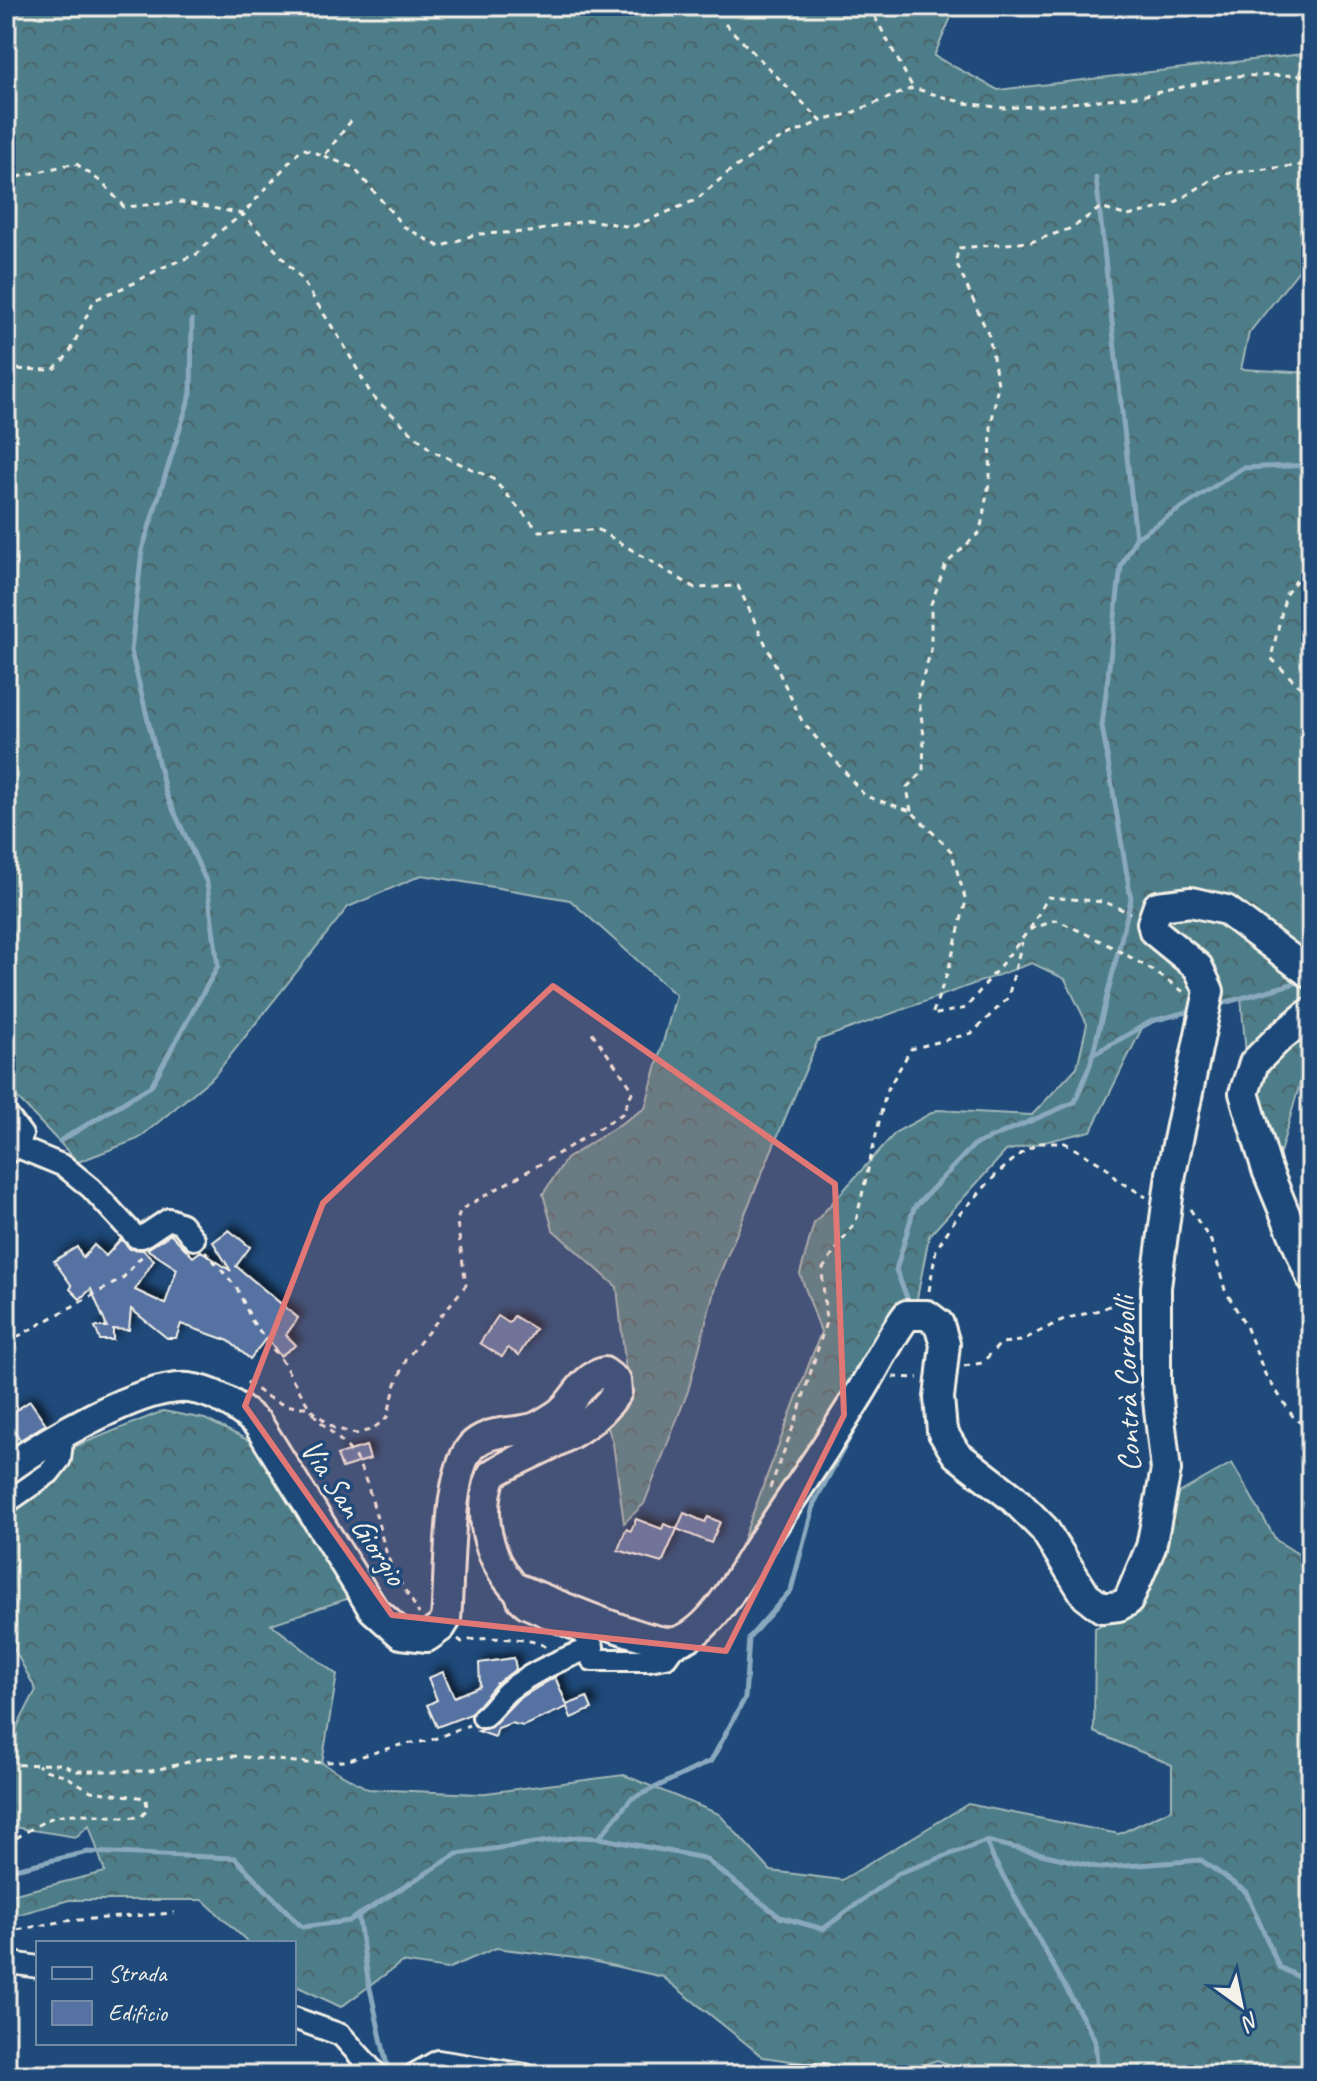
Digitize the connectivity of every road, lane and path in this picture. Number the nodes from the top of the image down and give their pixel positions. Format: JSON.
{"nodes":[{"id":1,"x":869,"y":6,"type":"edge"},
{"id":2,"x":725,"y":24,"type":"dead end"},
{"id":3,"x":1311,"y":75,"type":"edge"},
{"id":4,"x":913,"y":88,"type":"junction"},
{"id":5,"x":354,"y":117,"type":"dead end"},
{"id":6,"x":821,"y":121,"type":"junction"},
{"id":7,"x":324,"y":156,"type":"junction"},
{"id":8,"x":1311,"y":164,"type":"edge"},
{"id":9,"x":6,"y":180,"type":"edge"},
{"id":10,"x":243,"y":214,"type":"junction"},
{"id":11,"x":6,"y":369,"type":"edge"},
{"id":12,"x":1311,"y":561,"type":"edge"},
{"id":13,"x":1311,"y":698,"type":"edge"},
{"id":14,"x":911,"y":811,"type":"junction"},
{"id":15,"x":1152,"y":923,"type":"junction"},
{"id":16,"x":1029,"y":930,"type":"junction"},
{"id":17,"x":1309,"y":971,"type":"edge"},
{"id":18,"x":1190,"y":997,"type":"dead end"},
{"id":19,"x":1311,"y":1012,"type":"edge"},
{"id":20,"x":591,"y":1031,"type":"dead end"},
{"id":21,"x":6,"y":1114,"type":"edge"},
{"id":22,"x":12,"y":1150,"type":"edge"},
{"id":23,"x":1178,"y":1204,"type":"junction"},
{"id":24,"x":148,"y":1232,"type":"junction"},
{"id":25,"x":194,"y":1239,"type":"joint"},
{"id":26,"x":1311,"y":1277,"type":"edge"},
{"id":27,"x":1156,"y":1287,"type":"junction"},
{"id":28,"x":920,"y":1315,"type":"junction"},
{"id":29,"x":6,"y":1343,"type":"edge"},
{"id":30,"x":942,"y":1370,"type":"junction"},
{"id":31,"x":871,"y":1376,"type":"junction"},
{"id":32,"x":247,"y":1382,"type":"dead end"},
{"id":33,"x":308,"y":1407,"type":"junction"},
{"id":34,"x":1311,"y":1430,"type":"edge"},
{"id":35,"x":63,"y":1434,"type":"junction"},
{"id":36,"x":6,"y":1470,"type":"edge"},
{"id":37,"x":767,"y":1495,"type":"dead end"},
{"id":38,"x":6,"y":1503,"type":"edge"},
{"id":39,"x":514,"y":1587,"type":"junction"},
{"id":40,"x":441,"y":1627,"type":"junction"},
{"id":41,"x":664,"y":1641,"type":"junction"},
{"id":42,"x":561,"y":1660,"type":"junction"},
{"id":43,"x":592,"y":1660,"type":"dead end"},
{"id":44,"x":483,"y":1717,"type":"joint"},
{"id":45,"x":36,"y":1763,"type":"junction"},
{"id":46,"x":6,"y":1765,"type":"edge"},
{"id":47,"x":6,"y":1844,"type":"edge"},
{"id":48,"x":174,"y":1913,"type":"dead end"},
{"id":49,"x":6,"y":1932,"type":"edge"},
{"id":50,"x":6,"y":1962,"type":"edge"},
{"id":51,"x":36,"y":1967,"type":"edge"},
{"id":52,"x":296,"y":2019,"type":"edge"},
{"id":53,"x":377,"y":2075,"type":"edge"},
{"id":54,"x":413,"y":2075,"type":"edge"},
{"id":55,"x":526,"y":2075,"type":"edge"},
{"id":56,"x":793,"y":2075,"type":"edge"},
{"id":57,"x":824,"y":2075,"type":"edge"}],
"edges":[{"from":1,"to":4,"type":"path"},
{"from":2,"to":6,"type":"path"},
{"from":3,"to":4,"type":"path"},
{"from":4,"to":6,"type":"path"},
{"from":5,"to":7,"type":"path"},
{"from":6,"to":7,"type":"path"},
{"from":7,"to":10,"type":"path"},
{"from":8,"to":14,"type":"path"},
{"from":9,"to":10,"type":"path"},
{"from":10,"to":11,"type":"path"},
{"from":10,"to":14,"type":"path"},
{"from":12,"to":13,"type":"path"},
{"from":14,"to":16,"type":"path"},
{"from":15,"to":16,"type":"path"},
{"from":15,"to":17,"type":"street"},
{"from":15,"to":23,"type":"street","name":"Contrà Corobolli"},
{"from":16,"to":18,"type":"path"},
{"from":16,"to":37,"type":"path"},
{"from":19,"to":26,"type":"street"},
{"from":20,"to":33,"type":"path"},
{"from":21,"to":22,"type":"street"},
{"from":22,"to":24,"type":"street"},
{"from":23,"to":27,"type":"street","name":"Contrà Corobolli"},
{"from":23,"to":28,"type":"path"},
{"from":23,"to":34,"type":"path"},
{"from":24,"to":25,"type":"street"},
{"from":24,"to":29,"type":"path"},
{"from":25,"to":33,"type":"path"},
{"from":27,"to":30,"type":"path"},
{"from":27,"to":30,"type":"street","name":"Contrà Corobolli"},
{"from":28,"to":30,"type":"street","name":"Contrà Corobolli"},
{"from":28,"to":31,"type":"street"},
{"from":30,"to":31,"type":"path"},
{"from":31,"to":41,"type":"street"},
{"from":32,"to":33,"type":"path"},
{"from":33,"to":40,"type":"path"},
{"from":35,"to":36,"type":"street","name":"Via San Giorgio"},
{"from":35,"to":38,"type":"street"},
{"from":35,"to":40,"type":"street","name":"Via San Giorgio"},
{"from":39,"to":40,"type":"street","name":"Via San Giorgio"},
{"from":39,"to":41,"type":"street"},
{"from":39,"to":42,"type":"street"},
{"from":40,"to":42,"type":"path"},
{"from":41,"to":43,"type":"street"},
{"from":42,"to":44,"type":"street"},
{"from":44,"to":45,"type":"path"},
{"from":45,"to":46,"type":"path"},
{"from":45,"to":47,"type":"path"},
{"from":48,"to":49,"type":"path"},
{"from":50,"to":51,"type":"street"},
{"from":52,"to":53,"type":"street"},
{"from":54,"to":55,"type":"street"},
{"from":56,"to":57,"type":"street"}]}
